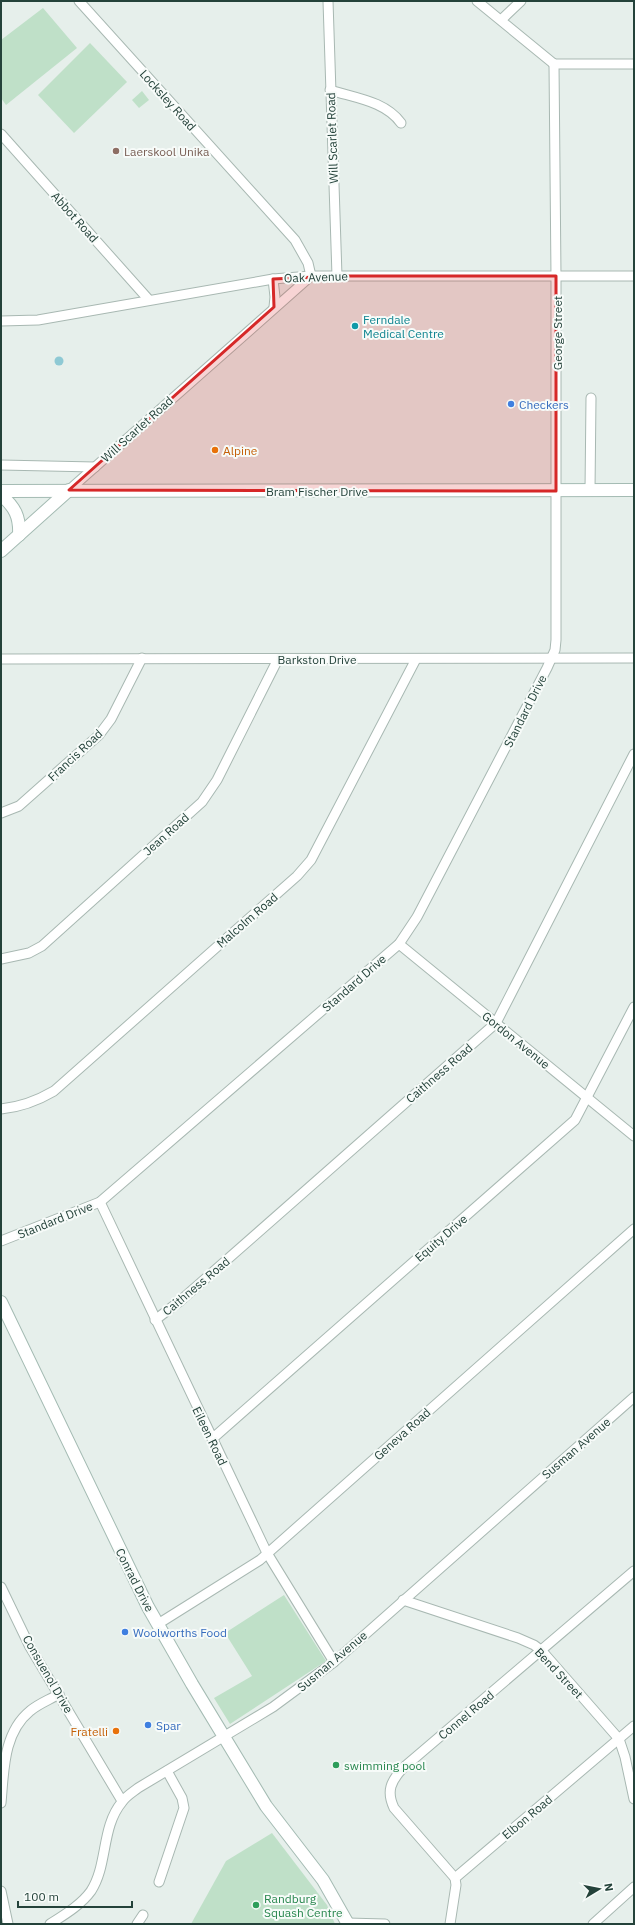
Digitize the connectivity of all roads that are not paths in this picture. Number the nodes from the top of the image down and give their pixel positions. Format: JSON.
{"nodes":[{"id":1,"x":79,"y":1,"type":"edge"},
{"id":2,"x":328,"y":1,"type":"edge"},
{"id":3,"x":477,"y":1,"type":"edge"},
{"id":4,"x":521,"y":1,"type":"edge"},
{"id":5,"x":501,"y":20,"type":"junction"},
{"id":6,"x":554,"y":64,"type":"junction"},
{"id":7,"x":634,"y":64,"type":"edge"},
{"id":8,"x":330,"y":90,"type":"junction"},
{"id":9,"x":402,"y":123,"type":"dead end"},
{"id":10,"x":1,"y":134,"type":"edge"},
{"id":11,"x":311,"y":276,"type":"junction"},
{"id":12,"x":337,"y":276,"type":"junction"},
{"id":13,"x":556,"y":276,"type":"junction"},
{"id":14,"x":634,"y":276,"type":"edge"},
{"id":15,"x":273,"y":279,"type":"junction"},
{"id":16,"x":150,"y":300,"type":"junction"},
{"id":17,"x":274,"y":308,"type":"junction"},
{"id":18,"x":1,"y":321,"type":"edge"},
{"id":19,"x":591,"y":398,"type":"dead end"},
{"id":20,"x":1,"y":465,"type":"edge"},
{"id":21,"x":95,"y":467,"type":"junction"},
{"id":22,"x":69,"y":490,"type":"junction"},
{"id":23,"x":590,"y":490,"type":"junction"},
{"id":24,"x":634,"y":490,"type":"edge"},
{"id":25,"x":1,"y":491,"type":"edge"},
{"id":26,"x":556,"y":491,"type":"junction"},
{"id":27,"x":1,"y":495,"type":"edge"},
{"id":28,"x":19,"y":535,"type":"junction"},
{"id":29,"x":1,"y":551,"type":"edge"},
{"id":30,"x":556,"y":601,"type":"joint"},
{"id":31,"x":142,"y":658,"type":"junction"},
{"id":32,"x":552,"y":658,"type":"junction"},
{"id":33,"x":634,"y":658,"type":"edge"},
{"id":34,"x":1,"y":659,"type":"edge"},
{"id":35,"x":278,"y":659,"type":"junction"},
{"id":36,"x":416,"y":659,"type":"junction"},
{"id":37,"x":634,"y":754,"type":"edge"},
{"id":38,"x":1,"y":813,"type":"edge"},
{"id":39,"x":398,"y":944,"type":"junction"},
{"id":40,"x":1,"y":960,"type":"edge"},
{"id":41,"x":634,"y":1007,"type":"edge"},
{"id":42,"x":496,"y":1023,"type":"junction"},
{"id":43,"x":587,"y":1098,"type":"junction"},
{"id":44,"x":1,"y":1109,"type":"edge"},
{"id":45,"x":634,"y":1136,"type":"edge"},
{"id":46,"x":100,"y":1202,"type":"junction"},
{"id":47,"x":634,"y":1229,"type":"edge"},
{"id":48,"x":1,"y":1241,"type":"edge"},
{"id":49,"x":1,"y":1302,"type":"edge"},
{"id":50,"x":155,"y":1320,"type":"junction"},
{"id":51,"x":634,"y":1396,"type":"edge"},
{"id":52,"x":212,"y":1440,"type":"junction"},
{"id":53,"x":267,"y":1553,"type":"junction"},
{"id":54,"x":634,"y":1571,"type":"edge"},
{"id":55,"x":2,"y":1590,"type":"edge"},
{"id":56,"x":403,"y":1600,"type":"junction"},
{"id":57,"x":158,"y":1624,"type":"junction"},
{"id":58,"x":542,"y":1651,"type":"junction"},
{"id":59,"x":334,"y":1662,"type":"junction"},
{"id":60,"x":59,"y":1694,"type":"junction"},
{"id":61,"x":634,"y":1726,"type":"edge"},
{"id":62,"x":224,"y":1736,"type":"junction"},
{"id":63,"x":619,"y":1739,"type":"junction"},
{"id":64,"x":167,"y":1771,"type":"junction"},
{"id":65,"x":634,"y":1799,"type":"edge"},
{"id":66,"x":122,"y":1801,"type":"junction"},
{"id":67,"x":1,"y":1802,"type":"edge"},
{"id":68,"x":455,"y":1878,"type":"junction"},
{"id":69,"x":160,"y":1882,"type":"dead end"},
{"id":70,"x":634,"y":1887,"type":"edge"},
{"id":71,"x":1,"y":1891,"type":"edge"},
{"id":72,"x":143,"y":1915,"type":"dead end"},
{"id":73,"x":8,"y":1924,"type":"edge"},
{"id":74,"x":50,"y":1924,"type":"edge"},
{"id":75,"x":137,"y":1924,"type":"edge"},
{"id":76,"x":348,"y":1924,"type":"edge"},
{"id":77,"x":384,"y":1924,"type":"edge"},
{"id":78,"x":450,"y":1924,"type":"edge"},
{"id":79,"x":593,"y":1924,"type":"edge"}],
"edges":[{"from":1,"to":11,"type":"street","name":"Locksley Road"},
{"from":2,"to":8,"type":"street","name":"Will Scarlet Road"},
{"from":3,"to":5,"type":"street"},
{"from":4,"to":5,"type":"street"},
{"from":5,"to":6,"type":"street"},
{"from":6,"to":7,"type":"street"},
{"from":6,"to":13,"type":"street","name":"George Street"},
{"from":8,"to":9,"type":"street"},
{"from":8,"to":12,"type":"street","name":"Will Scarlet Road"},
{"from":10,"to":16,"type":"street","name":"Abbot Road"},
{"from":11,"to":12,"type":"street","name":"Oak Avenue"},
{"from":11,"to":15,"type":"street","name":"Oak Avenue"},
{"from":11,"to":17,"type":"street","name":"Will Scarlet Road"},
{"from":12,"to":13,"type":"street","name":"Oak Avenue"},
{"from":13,"to":14,"type":"street","name":"Oak Avenue"},
{"from":13,"to":26,"type":"street","name":"George Street"},
{"from":15,"to":16,"type":"street","name":"Oak Avenue"},
{"from":15,"to":17,"type":"street"},
{"from":16,"to":18,"type":"street","name":"Oak Avenue"},
{"from":17,"to":21,"type":"street","name":"Will Scarlet Road"},
{"from":19,"to":23,"type":"street"},
{"from":20,"to":21,"type":"street"},
{"from":21,"to":22,"type":"street","name":"Will Scarlet Road"},
{"from":22,"to":25,"type":"street","name":"Bram Fischer Drive"},
{"from":22,"to":26,"type":"street","name":"Bram Fischer Drive"},
{"from":22,"to":28,"type":"street","name":"Will Scarlet Road"},
{"from":23,"to":24,"type":"street","name":"Bram Fischer Drive"},
{"from":23,"to":26,"type":"street","name":"Bram Fischer Drive"},
{"from":26,"to":30,"type":"street","name":"George Street"},
{"from":27,"to":28,"type":"street"},
{"from":28,"to":29,"type":"street","name":"Will Scarlet Road"},
{"from":30,"to":32,"type":"street","name":"Standard Drive"},
{"from":31,"to":34,"type":"street","name":"Barkston Drive"},
{"from":31,"to":35,"type":"street","name":"Barkston Drive"},
{"from":31,"to":38,"type":"street","name":"Francis Road"},
{"from":32,"to":33,"type":"street","name":"Barkston Drive"},
{"from":32,"to":36,"type":"street","name":"Barkston Drive"},
{"from":32,"to":39,"type":"street","name":"Standard Drive"},
{"from":35,"to":36,"type":"street","name":"Barkston Drive"},
{"from":35,"to":40,"type":"street","name":"Jean Road"},
{"from":36,"to":44,"type":"street","name":"Malcolm Road"},
{"from":37,"to":42,"type":"street","name":"Caithness Road"},
{"from":39,"to":42,"type":"street","name":"Gordon Avenue"},
{"from":39,"to":46,"type":"street","name":"Standard Drive"},
{"from":41,"to":43,"type":"street","name":"Equity Drive"},
{"from":42,"to":43,"type":"street","name":"Gordon Avenue"},
{"from":42,"to":50,"type":"street","name":"Caithness Road"},
{"from":43,"to":45,"type":"street","name":"Gordon Avenue"},
{"from":43,"to":52,"type":"street","name":"Equity Drive"},
{"from":46,"to":48,"type":"street","name":"Standard Drive"},
{"from":46,"to":50,"type":"street","name":"Eileen Road"},
{"from":47,"to":53,"type":"street","name":"Geneva Road"},
{"from":49,"to":57,"type":"street","name":"Conrad Drive"},
{"from":50,"to":52,"type":"street","name":"Eileen Road"},
{"from":51,"to":56,"type":"street","name":"Susman Avenue"},
{"from":52,"to":53,"type":"street","name":"Eileen Road"},
{"from":53,"to":57,"type":"street","name":"Geneva Road"},
{"from":53,"to":59,"type":"street","name":"Eileen Road"},
{"from":54,"to":58,"type":"street","name":"Connel Road"},
{"from":55,"to":60,"type":"street","name":"Consuenol Drive"},
{"from":56,"to":58,"type":"street","name":"Bend Street"},
{"from":56,"to":59,"type":"street","name":"Susman Avenue"},
{"from":57,"to":62,"type":"street","name":"Conrad Drive"},
{"from":58,"to":63,"type":"street","name":"Bend Street"},
{"from":58,"to":68,"type":"street","name":"Connel Road"},
{"from":59,"to":62,"type":"street","name":"Susman Avenue"},
{"from":60,"to":66,"type":"street","name":"Consuenol Drive"},
{"from":60,"to":67,"type":"street"},
{"from":61,"to":63,"type":"street","name":"Elbon Road"},
{"from":62,"to":64,"type":"street","name":"Susman Avenue"},
{"from":62,"to":76,"type":"street","name":"Conrad Drive"},
{"from":63,"to":65,"type":"street","name":"Bend Street"},
{"from":63,"to":68,"type":"street","name":"Elbon Road"},
{"from":64,"to":66,"type":"street","name":"Susman Avenue"},
{"from":64,"to":69,"type":"street"},
{"from":66,"to":74,"type":"street","name":"Susman Avenue"},
{"from":68,"to":78,"type":"street"},
{"from":70,"to":79,"type":"street"},
{"from":71,"to":73,"type":"street"},
{"from":72,"to":75,"type":"street"},
{"from":76,"to":77,"type":"street"}]}
